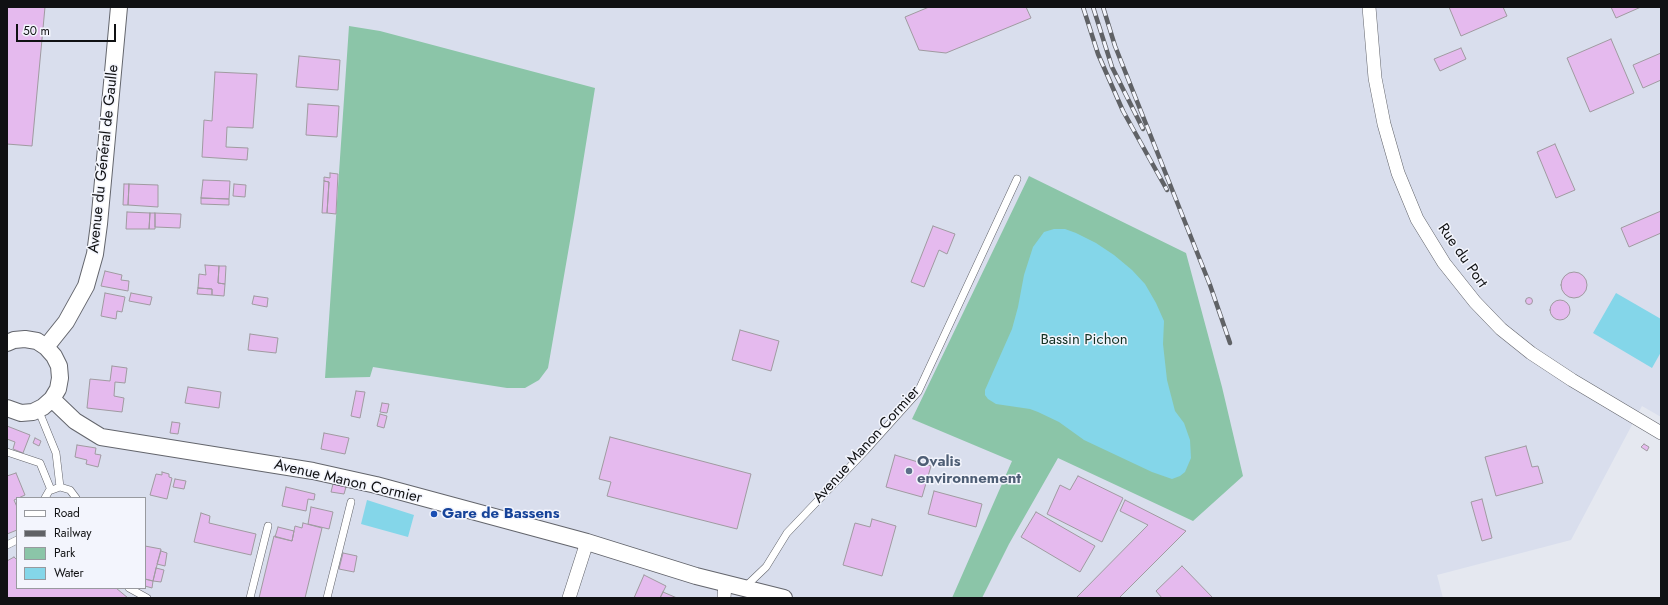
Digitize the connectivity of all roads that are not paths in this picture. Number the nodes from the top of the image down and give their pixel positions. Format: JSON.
{"nodes":[{"id":1,"x":119,"y":7,"type":"edge"},
{"id":2,"x":1369,"y":7,"type":"edge"},
{"id":3,"x":1017,"y":179,"type":"dead end"},
{"id":4,"x":7,"y":343,"type":"edge"},
{"id":5,"x":46,"y":347,"type":"junction"},
{"id":6,"x":52,"y":399,"type":"junction"},
{"id":7,"x":7,"y":408,"type":"edge"},
{"id":8,"x":38,"y":409,"type":"junction"},
{"id":9,"x":1661,"y":433,"type":"edge"},
{"id":10,"x":7,"y":452,"type":"edge"},
{"id":11,"x":60,"y":487,"type":"junction"},
{"id":12,"x":51,"y":490,"type":"junction"},
{"id":13,"x":46,"y":497,"type":"edge"},
{"id":14,"x":75,"y":497,"type":"edge"},
{"id":15,"x":351,"y":502,"type":"dead end"},
{"id":16,"x":268,"y":526,"type":"dead end"},
{"id":17,"x":16,"y":540,"type":"edge"},
{"id":18,"x":587,"y":542,"type":"junction"},
{"id":19,"x":7,"y":545,"type":"edge"},
{"id":20,"x":744,"y":588,"type":"junction"},
{"id":21,"x":131,"y":589,"type":"edge"},
{"id":22,"x":724,"y":591,"type":"edge"},
{"id":23,"x":147,"y":598,"type":"edge"},
{"id":24,"x":250,"y":598,"type":"edge"},
{"id":25,"x":328,"y":598,"type":"edge"},
{"id":26,"x":569,"y":598,"type":"edge"},
{"id":27,"x":784,"y":598,"type":"edge"}],
"edges":[{"from":1,"to":5,"type":"street","name":"Avenue du Général de Gaulle"},
{"from":2,"to":9,"type":"street","name":"Rue du Port"},
{"from":3,"to":20,"type":"lane","name":"Avenue Manon Cormier"},
{"from":4,"to":5,"type":"street"},
{"from":5,"to":6,"type":"street"},
{"from":6,"to":8,"type":"street"},
{"from":6,"to":18,"type":"street","name":"Avenue Manon Cormier"},
{"from":7,"to":8,"type":"street"},
{"from":8,"to":11,"type":"lane"},
{"from":10,"to":12,"type":"lane"},
{"from":11,"to":12,"type":"lane"},
{"from":11,"to":14,"type":"lane"},
{"from":12,"to":13,"type":"lane"},
{"from":15,"to":25,"type":"lane"},
{"from":16,"to":24,"type":"lane"},
{"from":17,"to":19,"type":"lane"},
{"from":18,"to":22,"type":"street","name":"Avenue Manon Cormier"},
{"from":18,"to":26,"type":"street"},
{"from":20,"to":22,"type":"street","name":"Avenue Manon Cormier"},
{"from":20,"to":27,"type":"street","name":"Avenue Manon Cormier"},
{"from":21,"to":23,"type":"lane"}]}
